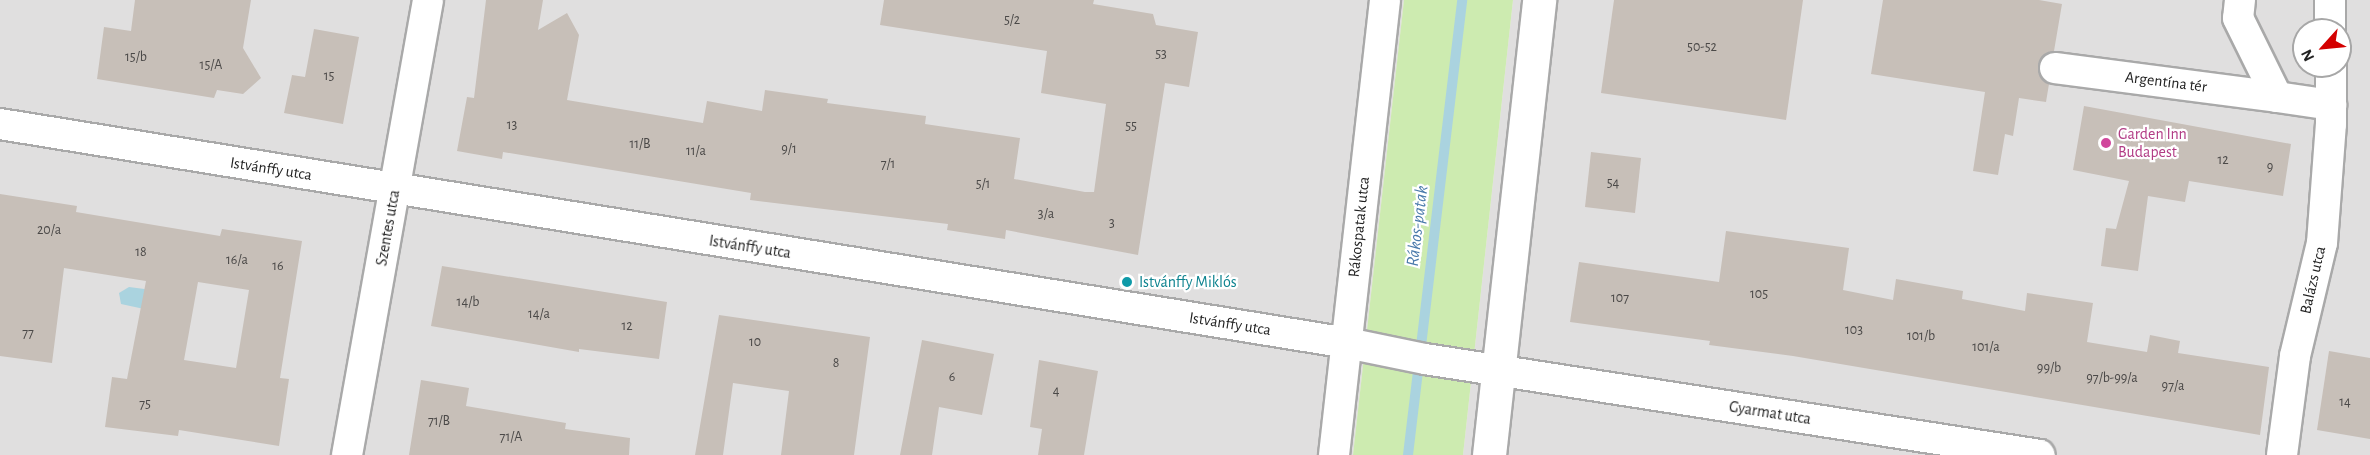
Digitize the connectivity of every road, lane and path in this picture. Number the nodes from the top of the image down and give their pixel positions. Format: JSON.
{"nodes":[{"id":1,"x":428,"y":0,"type":"edge"},
{"id":2,"x":1385,"y":0,"type":"edge"},
{"id":3,"x":1539,"y":0,"type":"edge"},
{"id":4,"x":2240,"y":0,"type":"edge"},
{"id":5,"x":2330,"y":0,"type":"edge"},
{"id":6,"x":2330,"y":18,"type":"edge"},
{"id":7,"x":2055,"y":68,"type":"dead end"},
{"id":8,"x":2331,"y":78,"type":"edge"},
{"id":9,"x":2277,"y":97,"type":"junction"},
{"id":10,"x":2331,"y":105,"type":"junction"},
{"id":11,"x":0,"y":124,"type":"edge"},
{"id":12,"x":395,"y":189,"type":"junction"},
{"id":13,"x":1347,"y":343,"type":"junction"},
{"id":14,"x":1500,"y":371,"type":"junction"},
{"id":15,"x":347,"y":455,"type":"edge"},
{"id":16,"x":1334,"y":455,"type":"edge"},
{"id":17,"x":1489,"y":455,"type":"edge"},
{"id":18,"x":2040,"y":455,"type":"edge"},
{"id":19,"x":2282,"y":455,"type":"edge"}],
"edges":[{"from":1,"to":12,"type":"street","name":"Szentes utca"},
{"from":2,"to":13,"type":"street","name":"Rákospatak utca"},
{"from":3,"to":14,"type":"street"},
{"from":4,"to":9,"type":"street"},
{"from":5,"to":6,"type":"street"},
{"from":7,"to":9,"type":"street","name":"Argentína tér"},
{"from":8,"to":10,"type":"street"},
{"from":9,"to":10,"type":"street","name":"Argentína tér"},
{"from":10,"to":19,"type":"street","name":"Balázs utca"},
{"from":11,"to":12,"type":"street","name":"Istvánffy utca"},
{"from":12,"to":13,"type":"street","name":"Istvánffy utca"},
{"from":12,"to":15,"type":"street","name":"Szentes utca"},
{"from":13,"to":14,"type":"street","name":"Istvánffy utca"},
{"from":13,"to":16,"type":"street","name":"Rákospatak utca"},
{"from":14,"to":17,"type":"street"},
{"from":14,"to":18,"type":"street","name":"Gyarmat utca"}]}
